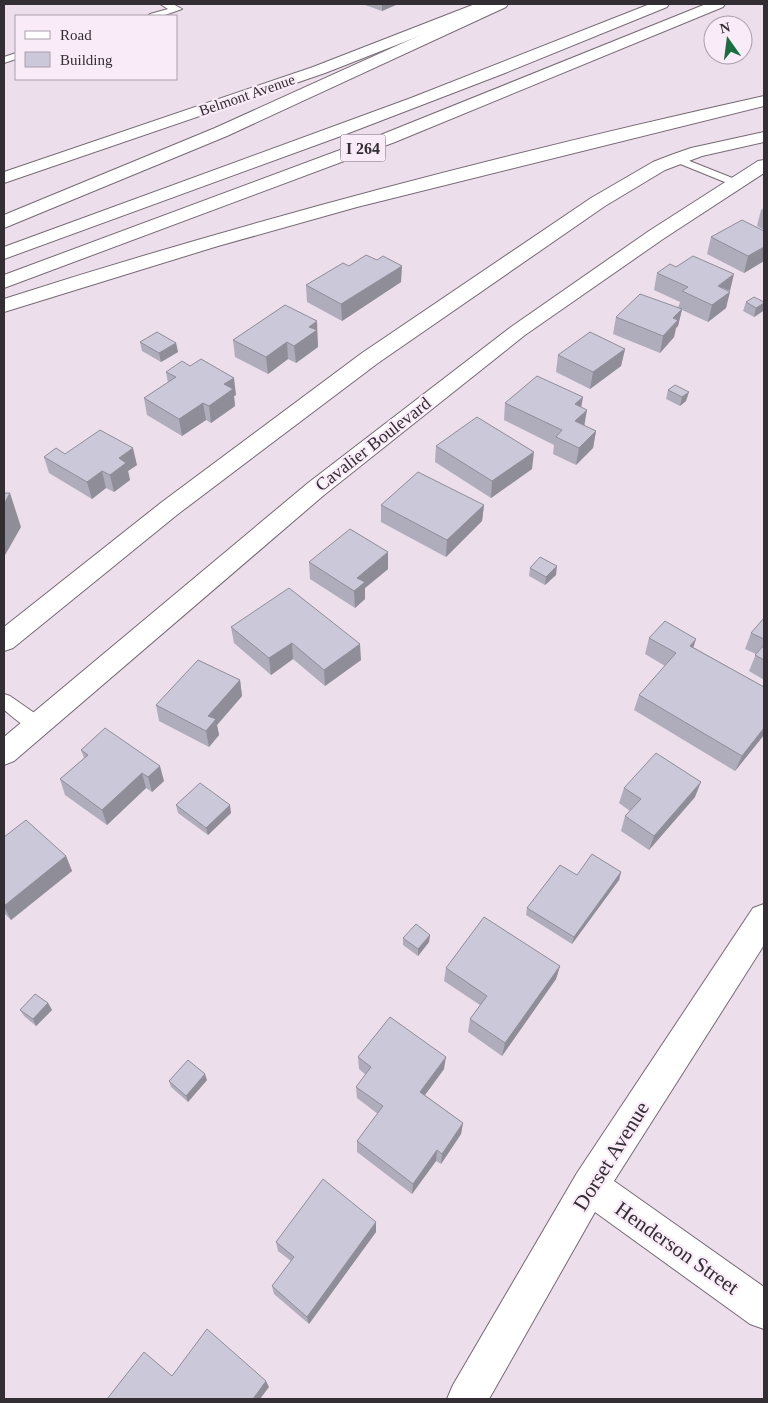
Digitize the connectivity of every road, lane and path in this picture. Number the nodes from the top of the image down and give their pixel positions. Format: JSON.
{"nodes":[{"id":1,"x":165,"y":4,"type":"edge"},
{"id":2,"x":488,"y":4,"type":"edge"},
{"id":3,"x":501,"y":4,"type":"edge"},
{"id":4,"x":662,"y":4,"type":"edge"},
{"id":5,"x":718,"y":4,"type":"edge"},
{"id":6,"x":156,"y":15,"type":"edge"},
{"id":7,"x":764,"y":101,"type":"edge"},
{"id":8,"x":764,"y":137,"type":"edge"},
{"id":9,"x":677,"y":159,"type":"junction"},
{"id":10,"x":764,"y":165,"type":"edge"},
{"id":11,"x":4,"y":178,"type":"edge"},
{"id":12,"x":736,"y":183,"type":"junction"},
{"id":13,"x":4,"y":222,"type":"edge"},
{"id":14,"x":4,"y":253,"type":"edge"},
{"id":15,"x":4,"y":282,"type":"edge"},
{"id":16,"x":4,"y":306,"type":"edge"},
{"id":17,"x":4,"y":641,"type":"edge"},
{"id":18,"x":4,"y":701,"type":"edge"},
{"id":19,"x":37,"y":724,"type":"junction"},
{"id":20,"x":4,"y":753,"type":"edge"},
{"id":21,"x":764,"y":918,"type":"edge"},
{"id":22,"x":590,"y":1186,"type":"junction"},
{"id":23,"x":764,"y":1310,"type":"edge"},
{"id":24,"x":467,"y":1399,"type":"edge"}],
"edges":[{"from":1,"to":6,"type":"lane"},
{"from":2,"to":11,"type":"main road","name":"Belmont Avenue"},
{"from":3,"to":13,"type":"main road"},
{"from":4,"to":14,"type":"main road","number":"I 264"},
{"from":5,"to":15,"type":"main road","number":"I 264"},
{"from":7,"to":16,"type":"main road"},
{"from":8,"to":9,"type":"main road"},
{"from":9,"to":12,"type":"lane"},
{"from":9,"to":17,"type":"main road"},
{"from":10,"to":12,"type":"main road","name":"Cavalier Boulevard"},
{"from":12,"to":19,"type":"main road","name":"Cavalier Boulevard"},
{"from":18,"to":19,"type":"lane"},
{"from":19,"to":20,"type":"main road","name":"Cavalier Boulevard"},
{"from":21,"to":22,"type":"main road","name":"Dorset Avenue"},
{"from":22,"to":23,"type":"main road","name":"Henderson Street"},
{"from":22,"to":24,"type":"main road","name":"Dorset Avenue"}]}
